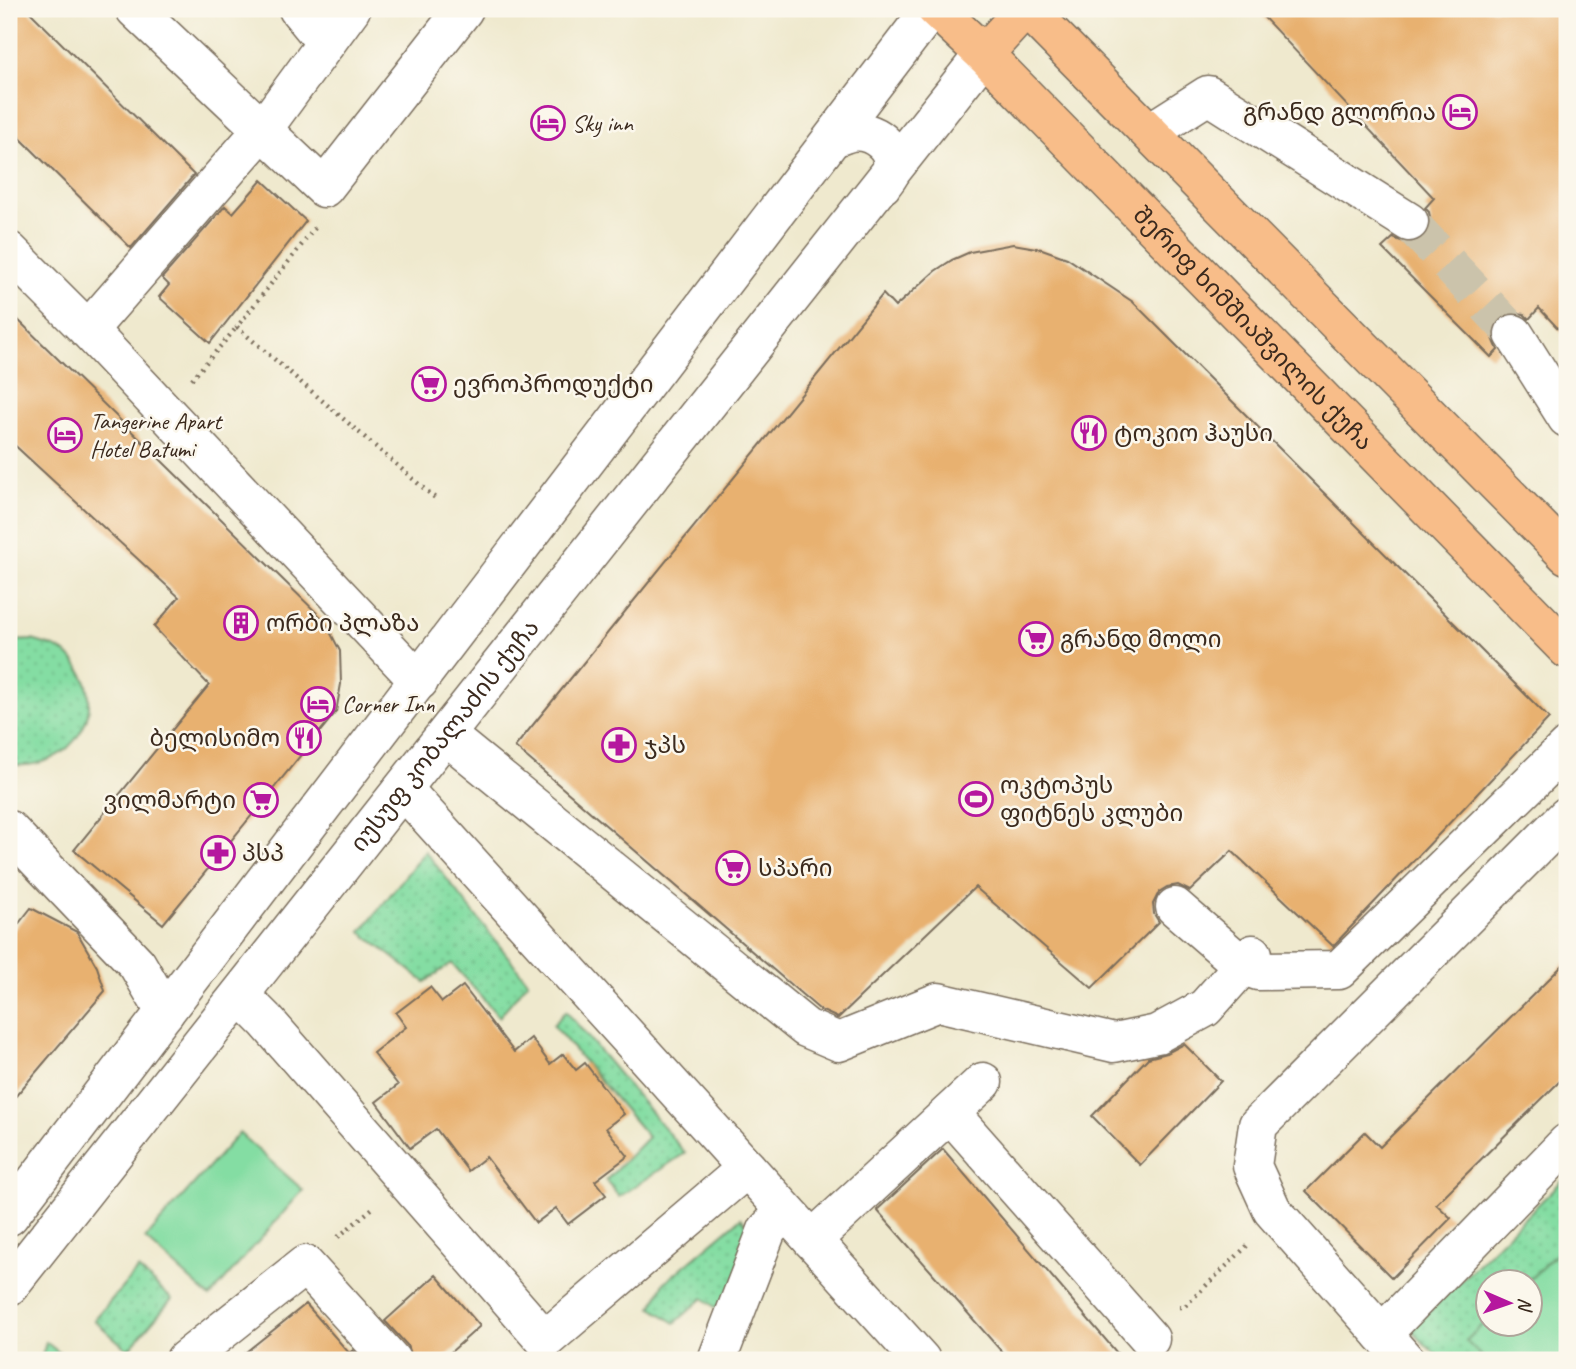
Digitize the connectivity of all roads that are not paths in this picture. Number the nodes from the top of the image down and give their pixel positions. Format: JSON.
{"nodes":[{"id":1,"x":135,"y":9,"type":"edge"},
{"id":2,"x":298,"y":9,"type":"edge"},
{"id":3,"x":351,"y":9,"type":"edge"},
{"id":4,"x":464,"y":9,"type":"edge"},
{"id":5,"x":933,"y":9,"type":"edge"},
{"id":6,"x":1026,"y":9,"type":"edge"},
{"id":7,"x":326,"y":43,"type":"junction"},
{"id":8,"x":984,"y":54,"type":"junction"},
{"id":9,"x":263,"y":129,"type":"junction"},
{"id":10,"x":1150,"y":132,"type":"junction"},
{"id":11,"x":835,"y":137,"type":"junction"},
{"id":12,"x":881,"y":185,"type":"junction"},
{"id":13,"x":1409,"y":222,"type":"tunnel mouth"},
{"id":14,"x":9,"y":251,"type":"edge"},
{"id":15,"x":9,"y":284,"type":"edge"},
{"id":16,"x":48,"y":291,"type":"junction"},
{"id":17,"x":88,"y":330,"type":"junction"},
{"id":18,"x":1514,"y":334,"type":"tunnel mouth"},
{"id":19,"x":1567,"y":418,"type":"edge"},
{"id":20,"x":1567,"y":555,"type":"edge"},
{"id":21,"x":1567,"y":649,"type":"edge"},
{"id":22,"x":419,"y":681,"type":"junction"},
{"id":23,"x":453,"y":728,"type":"junction"},
{"id":24,"x":1567,"y":729,"type":"edge"},
{"id":25,"x":1567,"y":747,"type":"edge"},
{"id":26,"x":404,"y":790,"type":"junction"},
{"id":27,"x":1567,"y":816,"type":"edge"},
{"id":28,"x":9,"y":830,"type":"edge"},
{"id":29,"x":1181,"y":900,"type":"dead end"},
{"id":30,"x":1247,"y":960,"type":"junction"},
{"id":31,"x":240,"y":995,"type":"junction"},
{"id":32,"x":166,"y":1012,"type":"junction"},
{"id":33,"x":983,"y":1082,"type":"dead end"},
{"id":34,"x":950,"y":1113,"type":"junction"},
{"id":35,"x":1567,"y":1143,"type":"edge"},
{"id":36,"x":747,"y":1168,"type":"junction"},
{"id":37,"x":785,"y":1211,"type":"junction"},
{"id":38,"x":9,"y":1216,"type":"edge"},
{"id":39,"x":812,"y":1240,"type":"junction"},
{"id":40,"x":9,"y":1286,"type":"edge"},
{"id":41,"x":1150,"y":1339,"type":"dead end"},
{"id":42,"x":1393,"y":1347,"type":"edge"},
{"id":43,"x":185,"y":1360,"type":"edge"},
{"id":44,"x":391,"y":1360,"type":"edge"},
{"id":45,"x":718,"y":1360,"type":"edge"},
{"id":46,"x":921,"y":1360,"type":"edge"}],
"edges":[{"from":1,"to":9,"type":"street"},
{"from":2,"to":7,"type":"street"},
{"from":3,"to":7,"type":"street"},
{"from":4,"to":9,"type":"street"},
{"from":5,"to":8,"type":"main road","name":"შერიფ ხიმშიაშვილის ქუჩა"},
{"from":5,"to":11,"type":"street"},
{"from":6,"to":8,"type":"main road","name":"იუსუფ კობალაძის ქუჩა"},
{"from":6,"to":10,"type":"main road"},
{"from":7,"to":9,"type":"street"},
{"from":8,"to":12,"type":"street","name":"იუსუფ კობალაძის ქუჩა"},
{"from":8,"to":21,"type":"main road","name":"შერიფ ხიმშიაშვილის ქუჩა"},
{"from":9,"to":17,"type":"street"},
{"from":10,"to":13,"type":"street"},
{"from":10,"to":20,"type":"main road"},
{"from":11,"to":12,"type":"street","name":"იუსუფ კობალაძის ქუჩა"},
{"from":11,"to":22,"type":"street"},
{"from":12,"to":23,"type":"street","name":"იუსუფ კობალაძის ქუჩა"},
{"from":14,"to":16,"type":"street"},
{"from":15,"to":16,"type":"street"},
{"from":16,"to":17,"type":"street"},
{"from":17,"to":22,"type":"street"},
{"from":18,"to":19,"type":"street"},
{"from":22,"to":32,"type":"street"},
{"from":23,"to":26,"type":"street","name":"იუსუფ კობალაძის ქუჩა"},
{"from":23,"to":30,"type":"street"},
{"from":24,"to":30,"type":"street"},
{"from":25,"to":30,"type":"street"},
{"from":26,"to":31,"type":"street","name":"იუსუფ კობალაძის ქუჩა"},
{"from":26,"to":36,"type":"street"},
{"from":27,"to":42,"type":"street"},
{"from":28,"to":32,"type":"street"},
{"from":29,"to":30,"type":"street"},
{"from":31,"to":36,"type":"street"},
{"from":31,"to":40,"type":"street","name":"იუსუფ კობალაძის ქუჩა"},
{"from":32,"to":38,"type":"street"},
{"from":33,"to":34,"type":"street"},
{"from":34,"to":39,"type":"street"},
{"from":34,"to":41,"type":"street"},
{"from":35,"to":42,"type":"street"},
{"from":36,"to":37,"type":"street"},
{"from":37,"to":39,"type":"street"},
{"from":37,"to":45,"type":"street"},
{"from":39,"to":46,"type":"street"},
{"from":43,"to":44,"type":"street"}]}
